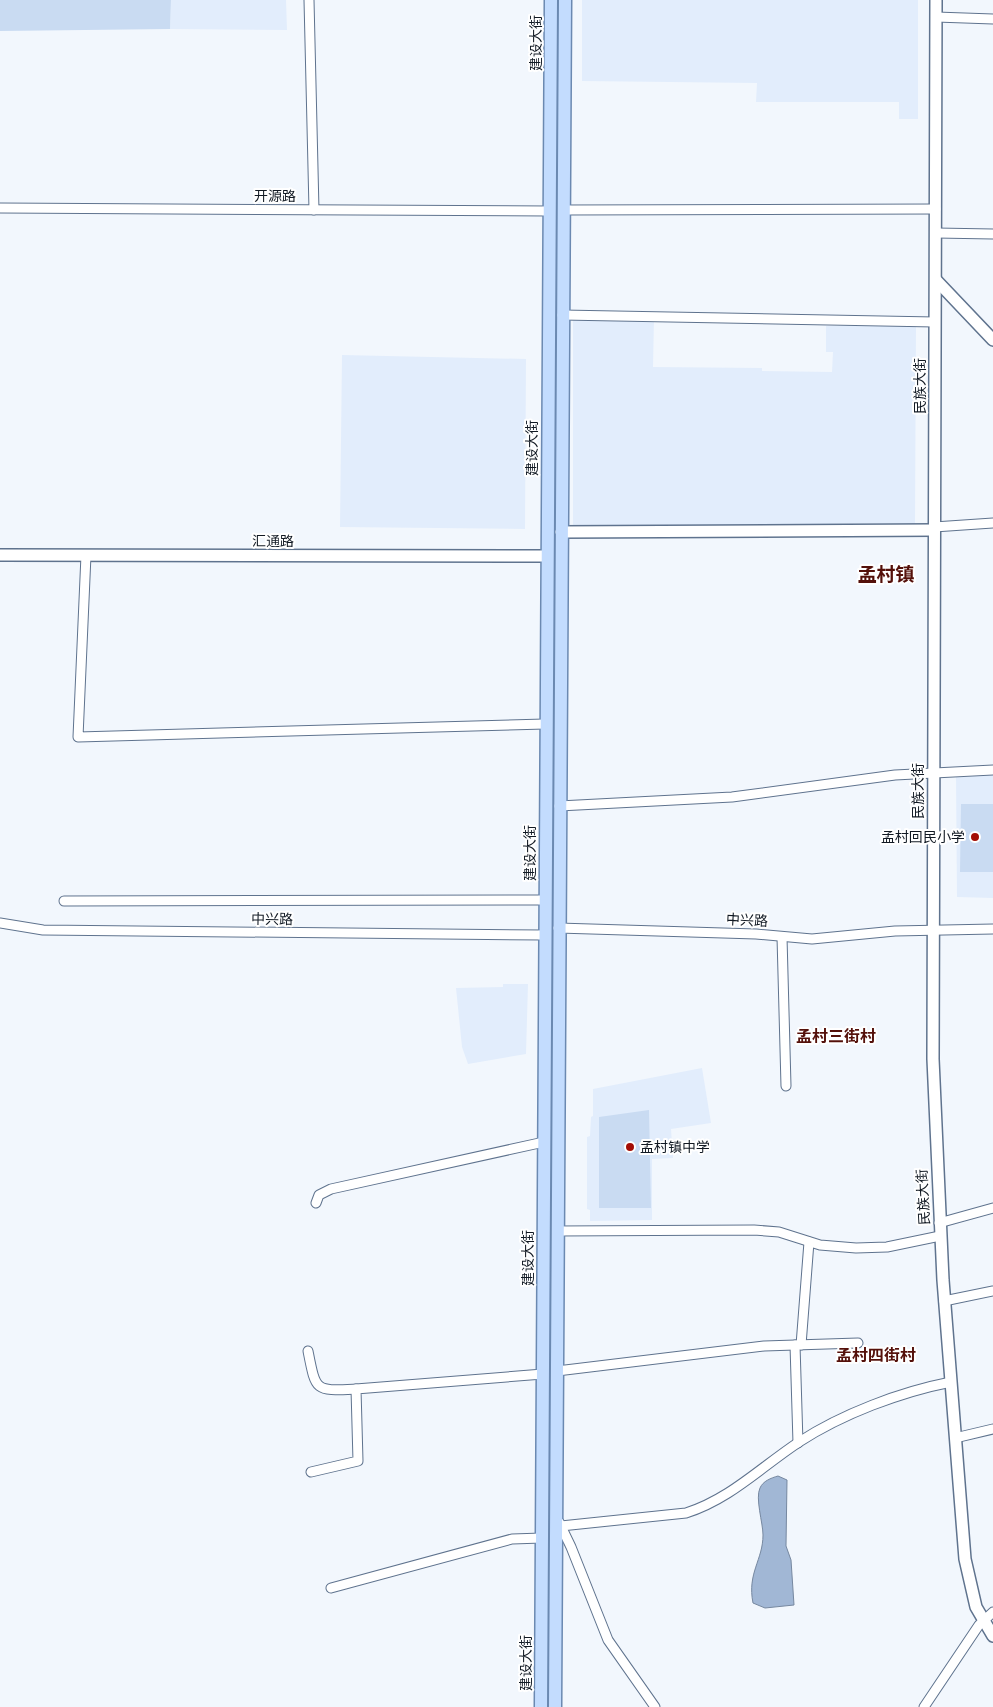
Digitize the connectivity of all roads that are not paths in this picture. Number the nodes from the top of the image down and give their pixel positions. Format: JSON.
{"nodes":[{"id":1,"x":309,"y":0,"type":"edge"},
{"id":2,"x":551,"y":0,"type":"edge"},
{"id":3,"x":565,"y":0,"type":"edge"},
{"id":4,"x":936,"y":0,"type":"edge"},
{"id":5,"x":936,"y":18,"type":"junction"},
{"id":6,"x":993,"y":19,"type":"edge"},
{"id":7,"x":0,"y":208,"type":"edge"},
{"id":8,"x":314,"y":210,"type":"junction"},
{"id":9,"x":563,"y":210,"type":"junction"},
{"id":10,"x":936,"y":210,"type":"junction"},
{"id":11,"x":549,"y":211,"type":"junction"},
{"id":12,"x":936,"y":233,"type":"junction"},
{"id":13,"x":993,"y":234,"type":"edge"},
{"id":14,"x":936,"y":280,"type":"junction"},
{"id":15,"x":562,"y":314,"type":"junction"},
{"id":16,"x":935,"y":322,"type":"junction"},
{"id":17,"x":993,"y":340,"type":"edge"},
{"id":18,"x":993,"y":523,"type":"edge"},
{"id":19,"x":934,"y":528,"type":"junction"},
{"id":20,"x":561,"y":532,"type":"junction"},
{"id":21,"x":0,"y":555,"type":"edge"},
{"id":22,"x":86,"y":555,"type":"junction"},
{"id":23,"x":546,"y":556,"type":"junction"},
{"id":24,"x":545,"y":724,"type":"junction"},
{"id":25,"x":993,"y":770,"type":"edge"},
{"id":26,"x":933,"y":773,"type":"junction"},
{"id":27,"x":559,"y":806,"type":"junction"},
{"id":28,"x":545,"y":900,"type":"junction"},
{"id":29,"x":64,"y":901,"type":"dead end"},
{"id":30,"x":0,"y":923,"type":"edge"},
{"id":31,"x":558,"y":928,"type":"junction"},
{"id":32,"x":993,"y":929,"type":"edge"},
{"id":33,"x":933,"y":930,"type":"junction"},
{"id":34,"x":544,"y":935,"type":"junction"},
{"id":35,"x":782,"y":937,"type":"junction"},
{"id":36,"x":786,"y":1086,"type":"dead end"},
{"id":37,"x":544,"y":1142,"type":"junction"},
{"id":38,"x":316,"y":1203,"type":"dead end"},
{"id":39,"x":993,"y":1208,"type":"edge"},
{"id":40,"x":939,"y":1223,"type":"junction"},
{"id":41,"x":557,"y":1231,"type":"junction"},
{"id":42,"x":940,"y":1236,"type":"junction"},
{"id":43,"x":809,"y":1242,"type":"junction"},
{"id":44,"x":993,"y":1292,"type":"edge"},
{"id":45,"x":944,"y":1301,"type":"junction"},
{"id":46,"x":858,"y":1343,"type":"dead end"},
{"id":47,"x":798,"y":1345,"type":"junction"},
{"id":48,"x":308,"y":1351,"type":"dead end"},
{"id":49,"x":557,"y":1371,"type":"junction"},
{"id":50,"x":543,"y":1374,"type":"junction"},
{"id":51,"x":951,"y":1382,"type":"junction"},
{"id":52,"x":356,"y":1390,"type":"junction"},
{"id":53,"x":993,"y":1429,"type":"edge"},
{"id":54,"x":955,"y":1438,"type":"junction"},
{"id":55,"x":798,"y":1442,"type":"junction"},
{"id":56,"x":311,"y":1472,"type":"dead end"},
{"id":57,"x":558,"y":1521,"type":"junction"},
{"id":58,"x":542,"y":1538,"type":"junction"},
{"id":59,"x":332,"y":1588,"type":"dead end"},
{"id":60,"x":993,"y":1612,"type":"edge"},
{"id":61,"x":983,"y":1620,"type":"junction"},
{"id":62,"x":993,"y":1636,"type":"edge"},
{"id":63,"x":541,"y":1707,"type":"edge"},
{"id":64,"x":555,"y":1707,"type":"edge"},
{"id":65,"x":656,"y":1707,"type":"edge"},
{"id":66,"x":924,"y":1707,"type":"edge"}],
"edges":[{"from":1,"to":8,"type":"street"},
{"from":2,"to":11,"type":"main road","name":"建设大街"},
{"from":3,"to":9,"type":"main road","name":"建设大街"},
{"from":4,"to":5,"type":"main road","name":"民族大街"},
{"from":5,"to":6,"type":"street"},
{"from":5,"to":10,"type":"main road","name":"民族大街"},
{"from":7,"to":8,"type":"street","name":"开源路"},
{"from":8,"to":11,"type":"street","name":"开源路"},
{"from":9,"to":10,"type":"street"},
{"from":9,"to":15,"type":"main road","name":"建设大街"},
{"from":10,"to":12,"type":"main road","name":"民族大街"},
{"from":11,"to":23,"type":"main road","name":"建设大街"},
{"from":12,"to":13,"type":"street"},
{"from":12,"to":14,"type":"main road","name":"民族大街"},
{"from":14,"to":16,"type":"main road","name":"民族大街"},
{"from":14,"to":17,"type":"main road"},
{"from":15,"to":16,"type":"street"},
{"from":15,"to":20,"type":"main road","name":"建设大街"},
{"from":16,"to":19,"type":"main road","name":"民族大街"},
{"from":18,"to":19,"type":"street"},
{"from":19,"to":20,"type":"main road"},
{"from":19,"to":26,"type":"main road","name":"民族大街"},
{"from":20,"to":27,"type":"main road","name":"建设大街"},
{"from":21,"to":22,"type":"main road","name":"汇通路"},
{"from":22,"to":23,"type":"main road","name":"汇通路"},
{"from":22,"to":24,"type":"street"},
{"from":23,"to":24,"type":"main road","name":"建设大街"},
{"from":24,"to":28,"type":"main road","name":"建设大街"},
{"from":25,"to":26,"type":"street"},
{"from":26,"to":27,"type":"street"},
{"from":26,"to":33,"type":"main road","name":"民族大街"},
{"from":27,"to":31,"type":"main road","name":"建设大街"},
{"from":28,"to":29,"type":"street"},
{"from":28,"to":34,"type":"main road","name":"建设大街"},
{"from":30,"to":34,"type":"street","name":"中兴路"},
{"from":31,"to":35,"type":"street","name":"中兴路"},
{"from":31,"to":41,"type":"main road","name":"建设大街"},
{"from":32,"to":33,"type":"street","name":"中兴路"},
{"from":33,"to":35,"type":"street","name":"中兴路"},
{"from":33,"to":40,"type":"main road","name":"民族大街"},
{"from":34,"to":37,"type":"main road","name":"建设大街"},
{"from":35,"to":36,"type":"street"},
{"from":37,"to":38,"type":"street"},
{"from":37,"to":50,"type":"main road","name":"建设大街"},
{"from":39,"to":40,"type":"street"},
{"from":40,"to":42,"type":"main road","name":"民族大街"},
{"from":41,"to":43,"type":"street"},
{"from":41,"to":49,"type":"main road","name":"建设大街"},
{"from":42,"to":43,"type":"street"},
{"from":42,"to":45,"type":"main road","name":"民族大街"},
{"from":43,"to":47,"type":"street"},
{"from":44,"to":45,"type":"street"},
{"from":45,"to":51,"type":"main road","name":"民族大街"},
{"from":46,"to":47,"type":"street"},
{"from":47,"to":49,"type":"street"},
{"from":47,"to":55,"type":"street"},
{"from":48,"to":52,"type":"street"},
{"from":49,"to":57,"type":"main road","name":"建设大街"},
{"from":50,"to":52,"type":"street"},
{"from":50,"to":58,"type":"main road","name":"建设大街"},
{"from":51,"to":54,"type":"main road","name":"民族大街"},
{"from":51,"to":55,"type":"street"},
{"from":52,"to":56,"type":"street"},
{"from":53,"to":54,"type":"street"},
{"from":54,"to":61,"type":"main road","name":"民族大街"},
{"from":55,"to":57,"type":"street"},
{"from":57,"to":64,"type":"main road","name":"建设大街"},
{"from":57,"to":65,"type":"street"},
{"from":58,"to":59,"type":"street"},
{"from":58,"to":63,"type":"main road","name":"建设大街"},
{"from":60,"to":61,"type":"street"},
{"from":61,"to":62,"type":"main road","name":"民族大街"},
{"from":61,"to":66,"type":"street"}]}
